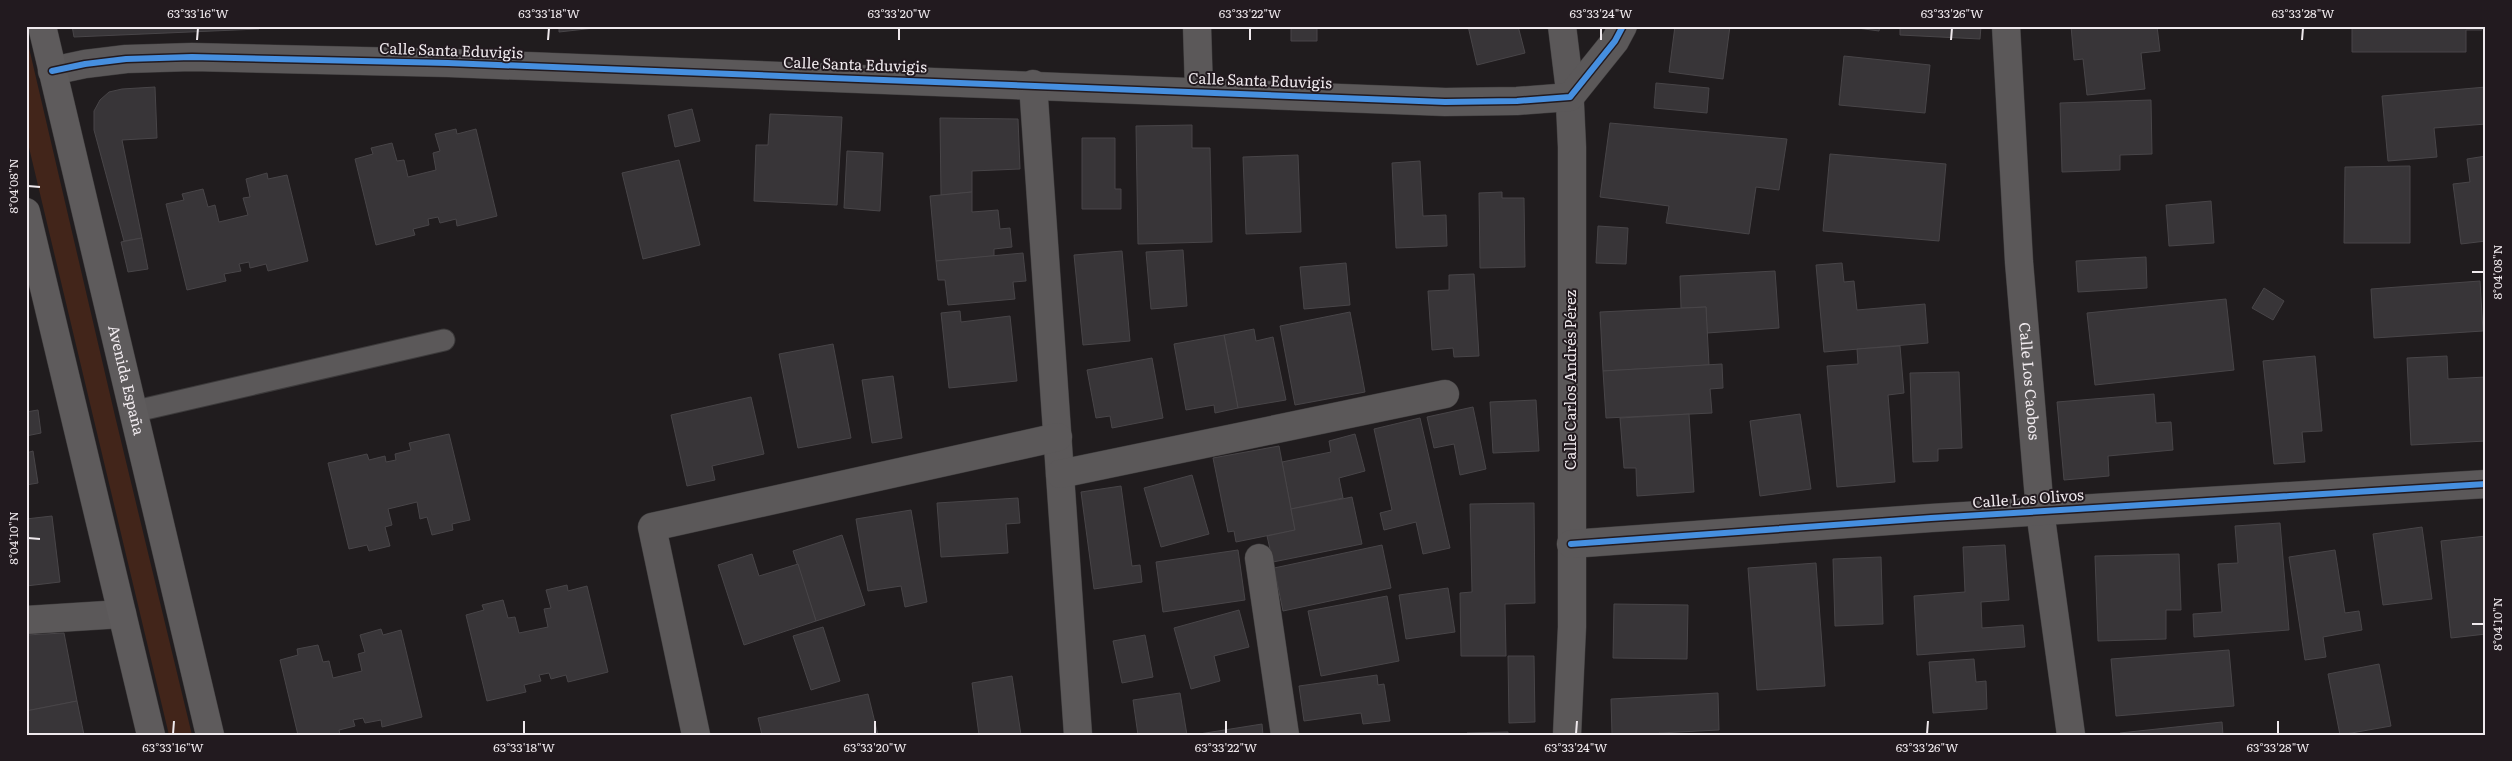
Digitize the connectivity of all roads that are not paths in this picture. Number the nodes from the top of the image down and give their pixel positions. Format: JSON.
{"nodes":[{"id":1,"x":42,"y":26,"type":"edge"},
{"id":2,"x":1198,"y":26,"type":"edge"},
{"id":3,"x":1562,"y":26,"type":"edge"},
{"id":4,"x":1623,"y":26,"type":"edge"},
{"id":5,"x":2006,"y":26,"type":"edge"},
{"id":6,"x":52,"y":71,"type":"junction"},
{"id":7,"x":1033,"y":84,"type":"junction"},
{"id":8,"x":1199,"y":91,"type":"junction"},
{"id":9,"x":1570,"y":97,"type":"junction"},
{"id":10,"x":26,"y":212,"type":"edge"},
{"id":11,"x":444,"y":340,"type":"dead end"},
{"id":12,"x":1444,"y":394,"type":"dead end"},
{"id":13,"x":132,"y":412,"type":"junction"},
{"id":14,"x":1058,"y":437,"type":"junction"},
{"id":15,"x":1060,"y":474,"type":"junction"},
{"id":16,"x":2486,"y":484,"type":"edge"},
{"id":17,"x":2040,"y":511,"type":"junction"},
{"id":18,"x":1571,"y":544,"type":"junction"},
{"id":19,"x":1260,"y":558,"type":"dead end"},
{"id":20,"x":122,"y":614,"type":"junction"},
{"id":21,"x":26,"y":620,"type":"edge"},
{"id":22,"x":151,"y":735,"type":"edge"},
{"id":23,"x":210,"y":735,"type":"edge"},
{"id":24,"x":696,"y":735,"type":"edge"},
{"id":25,"x":1078,"y":735,"type":"edge"},
{"id":26,"x":1285,"y":735,"type":"edge"},
{"id":27,"x":1567,"y":735,"type":"edge"},
{"id":28,"x":2071,"y":735,"type":"edge"}],
"edges":[{"from":1,"to":6,"type":"main road","name":"Avenida España"},
{"from":2,"to":8,"type":"street"},
{"from":3,"to":9,"type":"street","name":"Calle Carlos Andrés Pérez"},
{"from":4,"to":9,"type":"street"},
{"from":5,"to":17,"type":"street","name":"Calle Los Caobos"},
{"from":6,"to":7,"type":"street","name":"Calle Santa Eduvigis"},
{"from":6,"to":13,"type":"main road","name":"Avenida España"},
{"from":7,"to":8,"type":"street","name":"Calle Santa Eduvigis"},
{"from":7,"to":14,"type":"street"},
{"from":8,"to":9,"type":"street","name":"Calle Santa Eduvigis"},
{"from":9,"to":18,"type":"street","name":"Calle Carlos Andrés Pérez"},
{"from":10,"to":20,"type":"main road"},
{"from":11,"to":13,"type":"lane"},
{"from":12,"to":15,"type":"street"},
{"from":13,"to":23,"type":"main road","name":"Avenida España"},
{"from":14,"to":15,"type":"street"},
{"from":14,"to":24,"type":"street"},
{"from":15,"to":25,"type":"street"},
{"from":16,"to":17,"type":"street","name":"Calle Los Olivos"},
{"from":17,"to":18,"type":"street","name":"Calle Los Olivos"},
{"from":17,"to":28,"type":"street","name":"Calle Los Caobos"},
{"from":18,"to":27,"type":"street","name":"Calle Carlos Andrés Pérez"},
{"from":19,"to":26,"type":"street"},
{"from":20,"to":21,"type":"street"},
{"from":20,"to":22,"type":"main road"}]}
